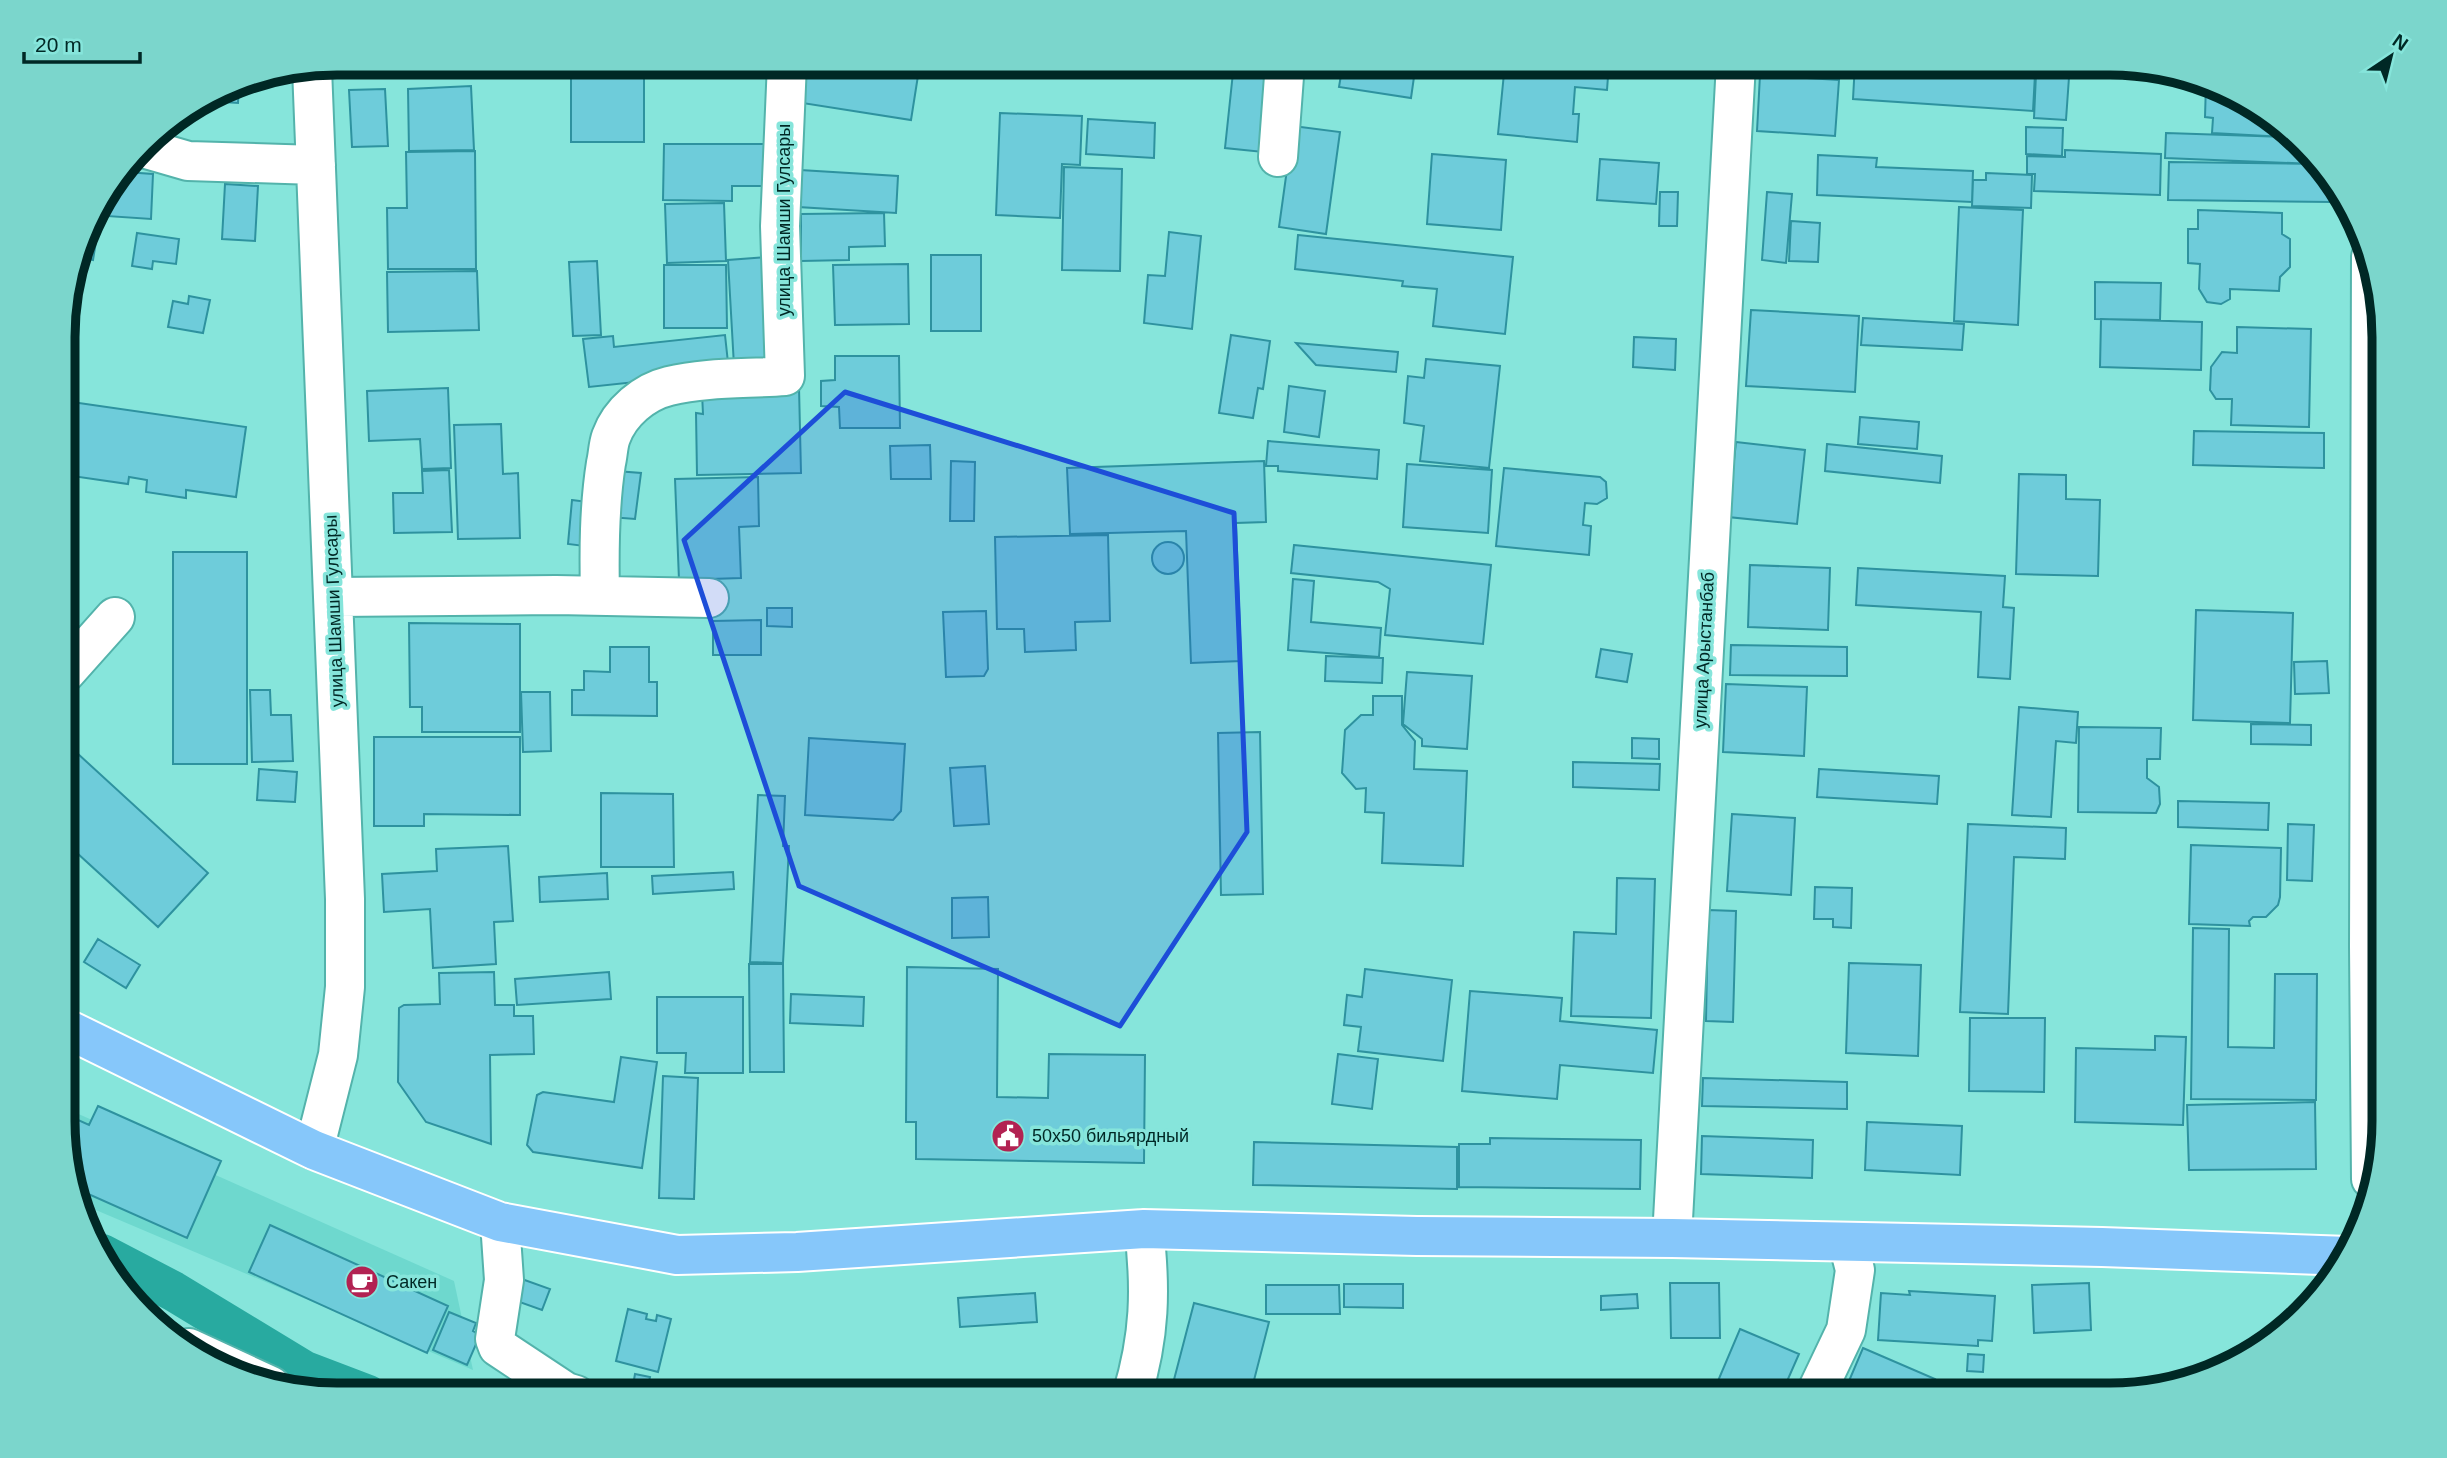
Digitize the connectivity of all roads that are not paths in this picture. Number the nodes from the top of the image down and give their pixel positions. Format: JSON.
{"nodes":[{"id":1,"x":786,"y":75,"type":"edge"},
{"id":2,"x":1284,"y":75,"type":"edge"},
{"id":3,"x":1735,"y":75,"type":"edge"},
{"id":4,"x":312,"y":76,"type":"edge"},
{"id":5,"x":153,"y":151,"type":"edge"},
{"id":6,"x":1278,"y":157,"type":"dead end"},
{"id":7,"x":316,"y":165,"type":"junction"},
{"id":8,"x":600,"y":596,"type":"junction"},
{"id":9,"x":334,"y":597,"type":"junction"},
{"id":10,"x":709,"y":598,"type":"dead end"},
{"id":11,"x":116,"y":617,"type":"dead end"},
{"id":12,"x":75,"y":663,"type":"edge"},
{"id":13,"x":75,"y":1032,"type":"edge"},
{"id":14,"x":2372,"y":1048,"type":"edge"},
{"id":15,"x":2371,"y":1132,"type":"edge"},
{"id":16,"x":314,"y":1150,"type":"junction"},
{"id":17,"x":500,"y":1222,"type":"junction"},
{"id":18,"x":1144,"y":1229,"type":"junction"},
{"id":19,"x":1672,"y":1238,"type":"junction"},
{"id":20,"x":1848,"y":1242,"type":"junction"},
{"id":21,"x":2335,"y":1255,"type":"edge"},
{"id":22,"x":552,"y":1383,"type":"edge"},
{"id":23,"x":1135,"y":1383,"type":"edge"},
{"id":24,"x":1821,"y":1383,"type":"edge"}],
"edges":[{"from":1,"to":8,"type":"street","name":"улица Шамши Гулсары"},
{"from":2,"to":6,"type":"street"},
{"from":3,"to":19,"type":"street","name":"улица Арыстанбаб"},
{"from":4,"to":7,"type":"street","name":"улица Шамши Гулсары"},
{"from":5,"to":7,"type":"street"},
{"from":7,"to":9,"type":"street","name":"улица Шамши Гулсары"},
{"from":8,"to":9,"type":"street"},
{"from":8,"to":10,"type":"street"},
{"from":9,"to":16,"type":"street","name":"улица Шамши Гулсары"},
{"from":11,"to":12,"type":"street"},
{"from":13,"to":16,"type":"main road"},
{"from":14,"to":15,"type":"street"},
{"from":16,"to":17,"type":"main road"},
{"from":17,"to":18,"type":"main road"},
{"from":17,"to":22,"type":"street"},
{"from":18,"to":19,"type":"main road"},
{"from":18,"to":23,"type":"street"},
{"from":19,"to":20,"type":"main road"},
{"from":20,"to":21,"type":"main road"},
{"from":20,"to":24,"type":"street"}]}
